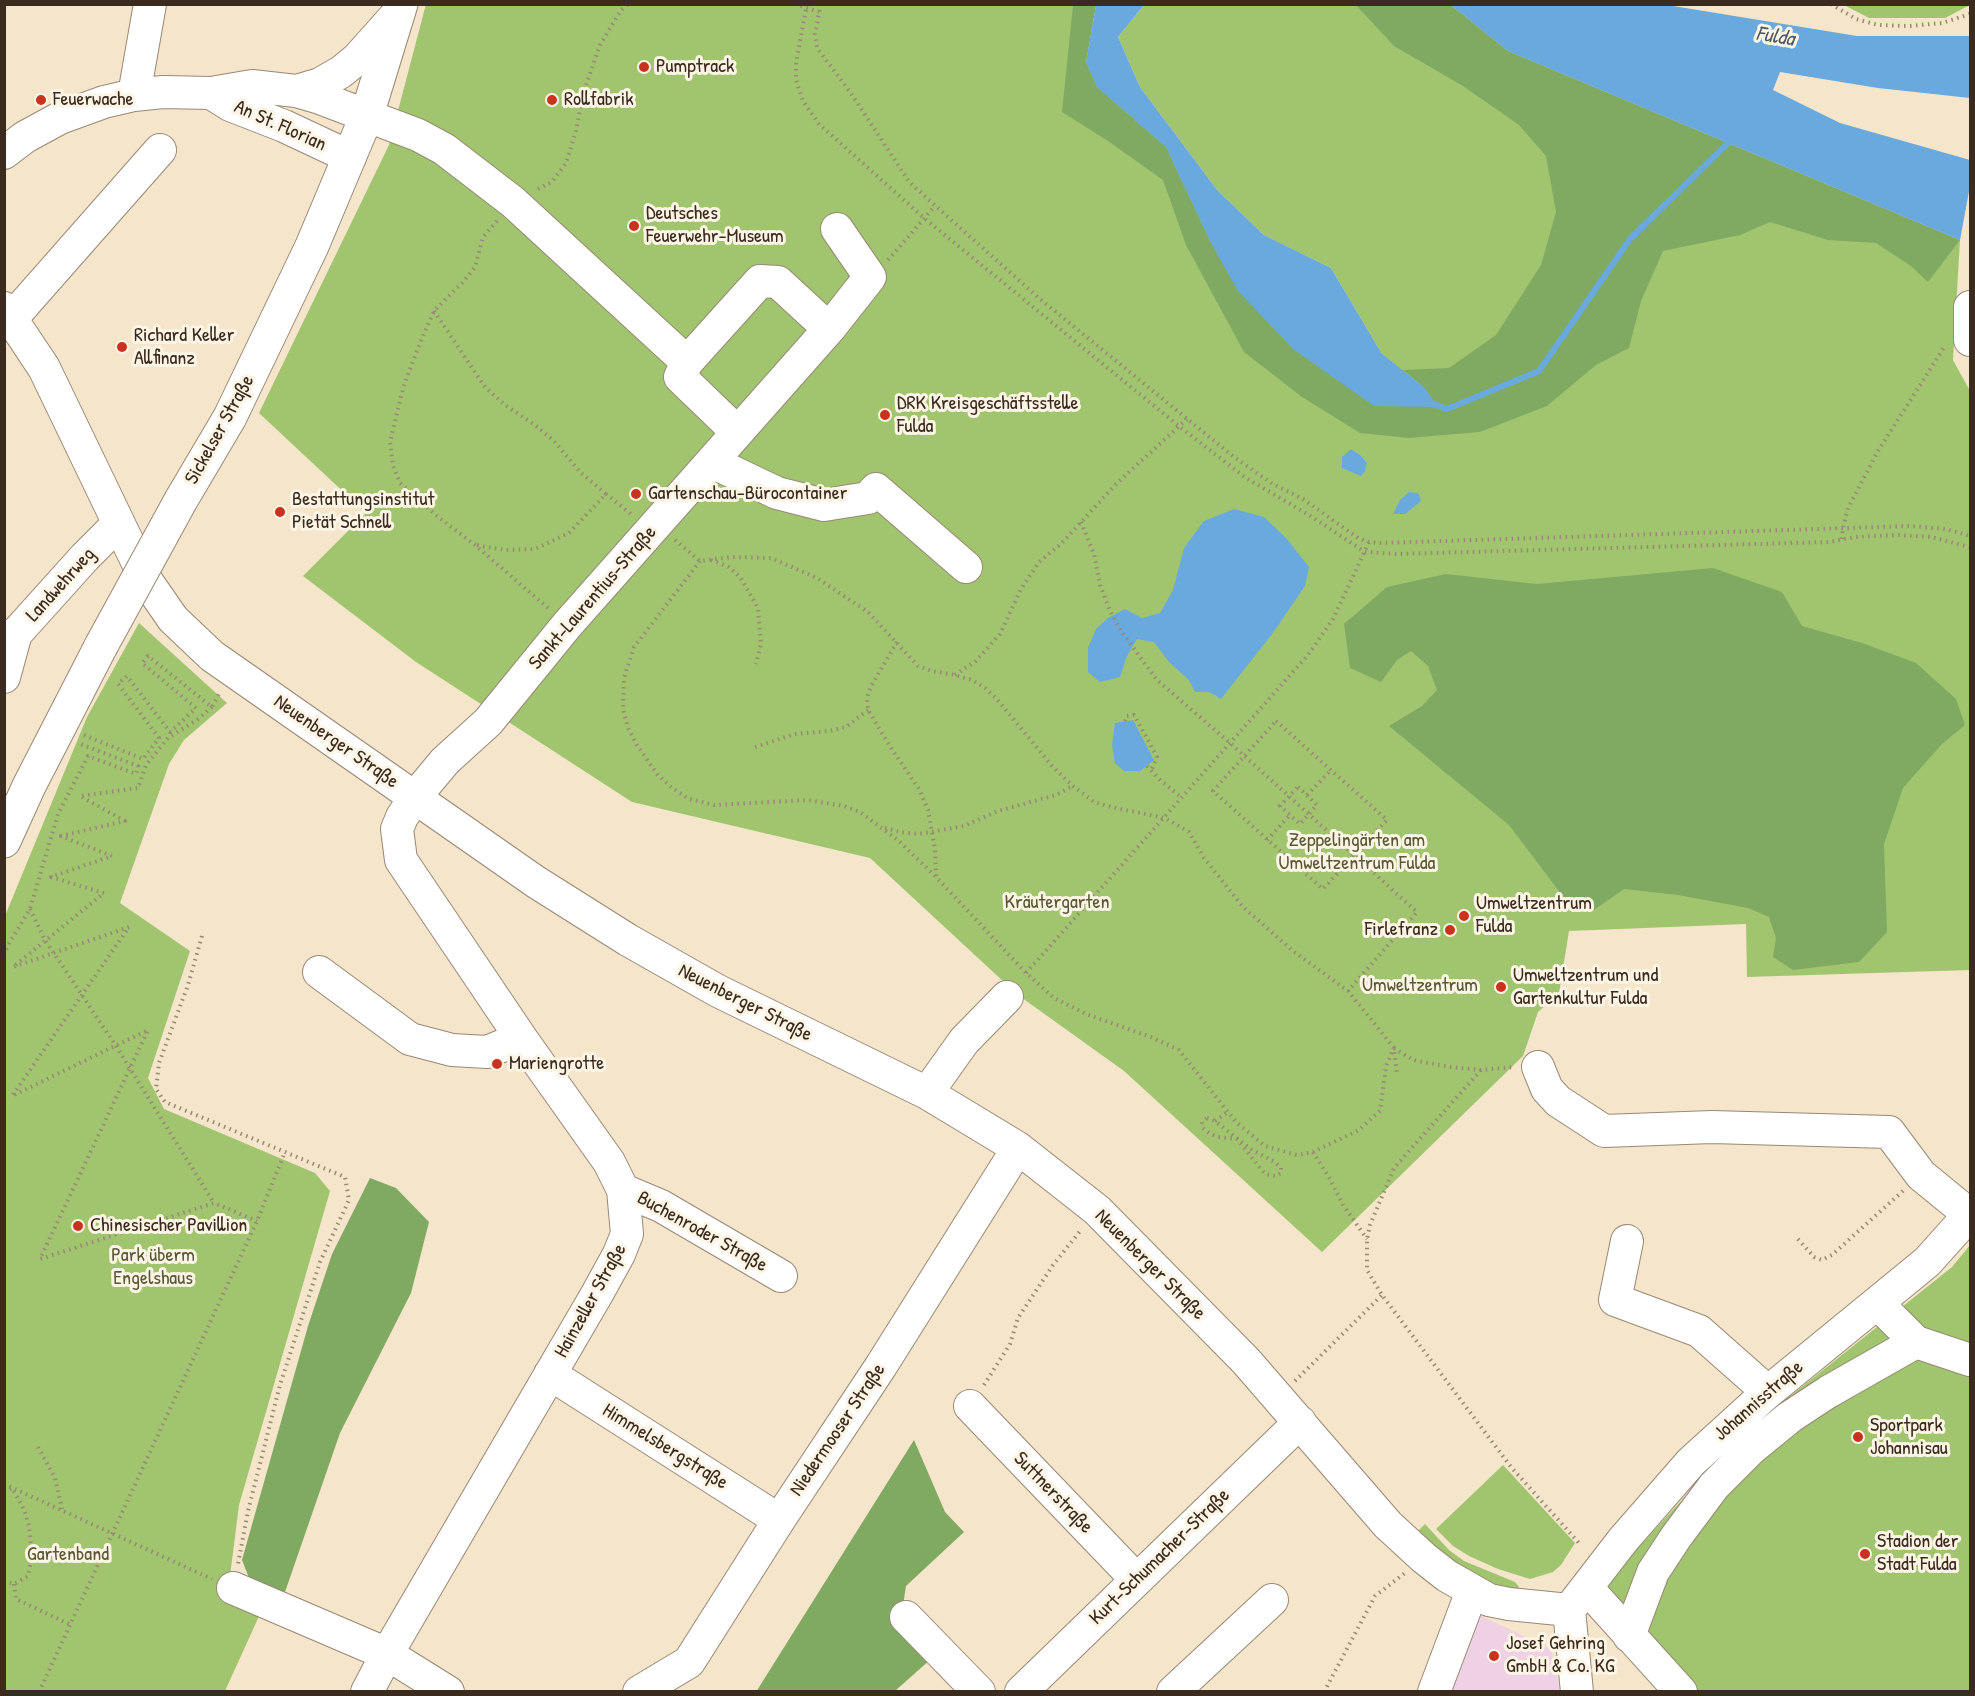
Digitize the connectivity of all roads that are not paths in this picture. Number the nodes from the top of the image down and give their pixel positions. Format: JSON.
{"nodes":[{"id":1,"x":150,"y":4,"type":"edge"},
{"id":2,"x":400,"y":8,"type":"edge"},
{"id":3,"x":296,"y":92,"type":"junction"},
{"id":4,"x":211,"y":93,"type":"junction"},
{"id":5,"x":134,"y":95,"type":"junction"},
{"id":6,"x":367,"y":115,"type":"junction"},
{"id":7,"x":160,"y":150,"type":"dead end"},
{"id":8,"x":4,"y":153,"type":"edge"},
{"id":9,"x":350,"y":157,"type":"junction"},
{"id":10,"x":837,"y":229,"type":"dead end"},
{"id":11,"x":1971,"y":307,"type":"edge"},
{"id":12,"x":8,"y":313,"type":"edge"},
{"id":13,"x":1970,"y":316,"type":"edge"},
{"id":14,"x":1970,"y":328,"type":"edge"},
{"id":15,"x":830,"y":329,"type":"junction"},
{"id":16,"x":1971,"y":340,"type":"edge"},
{"id":17,"x":687,"y":362,"type":"junction"},
{"id":18,"x":737,"y":432,"type":"junction"},
{"id":19,"x":712,"y":462,"type":"junction"},
{"id":20,"x":120,"y":526,"type":"junction"},
{"id":21,"x":966,"y":567,"type":"dead end"},
{"id":22,"x":10,"y":640,"type":"edge"},
{"id":23,"x":4,"y":676,"type":"edge"},
{"id":24,"x":415,"y":797,"type":"junction"},
{"id":25,"x":4,"y":841,"type":"edge"},
{"id":26,"x":319,"y":972,"type":"dead end"},
{"id":27,"x":1016,"y":985,"type":"road end"},
{"id":28,"x":522,"y":1038,"type":"junction"},
{"id":29,"x":1538,"y":1067,"type":"road end"},
{"id":30,"x":927,"y":1093,"type":"junction"},
{"id":31,"x":1018,"y":1148,"type":"junction"},
{"id":32,"x":623,"y":1190,"type":"junction"},
{"id":33,"x":1970,"y":1215,"type":"edge"},
{"id":34,"x":1627,"y":1241,"type":"dead end"},
{"id":35,"x":781,"y":1276,"type":"dead end"},
{"id":36,"x":1877,"y":1303,"type":"junction"},
{"id":37,"x":1916,"y":1342,"type":"junction"},
{"id":38,"x":1971,"y":1360,"type":"edge"},
{"id":39,"x":550,"y":1374,"type":"junction"},
{"id":40,"x":1767,"y":1392,"type":"junction"},
{"id":41,"x":970,"y":1406,"type":"road end"},
{"id":42,"x":1300,"y":1422,"type":"junction"},
{"id":43,"x":779,"y":1520,"type":"junction"},
{"id":44,"x":1136,"y":1580,"type":"junction"},
{"id":45,"x":233,"y":1588,"type":"road end"},
{"id":46,"x":1472,"y":1592,"type":"junction"},
{"id":47,"x":1272,"y":1599,"type":"dead end"},
{"id":48,"x":1578,"y":1599,"type":"junction"},
{"id":49,"x":906,"y":1617,"type":"dead end"},
{"id":50,"x":1629,"y":1636,"type":"junction"},
{"id":51,"x":387,"y":1654,"type":"junction"},
{"id":52,"x":368,"y":1692,"type":"edge"},
{"id":53,"x":448,"y":1692,"type":"edge"},
{"id":54,"x":639,"y":1692,"type":"edge"},
{"id":55,"x":979,"y":1692,"type":"edge"},
{"id":56,"x":1021,"y":1692,"type":"edge"},
{"id":57,"x":1173,"y":1692,"type":"edge"},
{"id":58,"x":1434,"y":1692,"type":"edge"},
{"id":59,"x":1577,"y":1692,"type":"edge"},
{"id":60,"x":1681,"y":1692,"type":"edge"}],
"edges":[{"from":1,"to":5,"type":"street"},
{"from":2,"to":3,"type":"street","name":"An St. Florian"},
{"from":2,"to":6,"type":"main road","name":"Sickelser Straße"},
{"from":3,"to":4,"type":"street","name":"An St. Florian"},
{"from":3,"to":6,"type":"street","name":"An St. Florian"},
{"from":4,"to":5,"type":"street","name":"An St. Florian"},
{"from":4,"to":9,"type":"street","name":"An St. Florian"},
{"from":5,"to":8,"type":"street","name":"An St. Florian"},
{"from":6,"to":9,"type":"main road","name":"Sickelser Straße"},
{"from":6,"to":17,"type":"street","name":"An St. Florian"},
{"from":7,"to":12,"type":"street"},
{"from":9,"to":25,"type":"main road","name":"Sickelser Straße","bridge":true},
{"from":10,"to":15,"type":"street","name":"Sankt-Laurentius-Straße"},
{"from":11,"to":13,"type":"street"},
{"from":12,"to":20,"type":"street","name":"Neuenberger Straße"},
{"from":13,"to":14,"type":"street"},
{"from":14,"to":16,"type":"street"},
{"from":15,"to":17,"type":"street"},
{"from":15,"to":18,"type":"street","name":"Sankt-Laurentius-Straße"},
{"from":17,"to":18,"type":"street"},
{"from":18,"to":19,"type":"street","name":"Sankt-Laurentius-Straße"},
{"from":19,"to":21,"type":"street"},
{"from":19,"to":24,"type":"street","name":"Sankt-Laurentius-Straße"},
{"from":20,"to":22,"type":"street","name":"Landwehrweg"},
{"from":20,"to":24,"type":"street","name":"Neuenberger Straße"},
{"from":22,"to":23,"type":"street"},
{"from":24,"to":28,"type":"street","name":"Hainzeller Straße"},
{"from":24,"to":30,"type":"street","name":"Neuenberger Straße"},
{"from":26,"to":28,"type":"street"},
{"from":27,"to":30,"type":"street"},
{"from":28,"to":32,"type":"street","name":"Hainzeller Straße"},
{"from":29,"to":33,"type":"street"},
{"from":30,"to":31,"type":"street","name":"Neuenberger Straße"},
{"from":31,"to":42,"type":"street","name":"Neuenberger Straße"},
{"from":31,"to":43,"type":"street","name":"Niedermooser Straße"},
{"from":32,"to":35,"type":"street","name":"Buchenroder Straße"},
{"from":32,"to":39,"type":"street","name":"Hainzeller Straße"},
{"from":33,"to":36,"type":"street","name":"Johannisstraße"},
{"from":34,"to":40,"type":"street"},
{"from":36,"to":37,"type":"street"},
{"from":36,"to":40,"type":"street","name":"Johannisstraße"},
{"from":37,"to":38,"type":"street"},
{"from":37,"to":50,"type":"street"},
{"from":39,"to":43,"type":"street","name":"Himmelsbergstraße"},
{"from":39,"to":51,"type":"street","name":"Hainzeller Straße"},
{"from":40,"to":48,"type":"street","name":"Johannisstraße"},
{"from":41,"to":44,"type":"street","name":"Suttnerstraße"},
{"from":42,"to":44,"type":"street","name":"Kurt-Schumacher-Straße"},
{"from":42,"to":46,"type":"street","name":"Neuenberger Straße"},
{"from":43,"to":54,"type":"street","name":"Niedermooser Straße"},
{"from":44,"to":56,"type":"street","name":"Kurt-Schumacher-Straße"},
{"from":45,"to":51,"type":"street"},
{"from":46,"to":48,"type":"street","name":"Neuenberger Straße"},
{"from":46,"to":58,"type":"street"},
{"from":47,"to":57,"type":"street"},
{"from":48,"to":50,"type":"street"},
{"from":48,"to":59,"type":"street"},
{"from":49,"to":55,"type":"street"},
{"from":50,"to":60,"type":"street"},
{"from":51,"to":52,"type":"street","name":"Hainzeller Straße"},
{"from":51,"to":53,"type":"street"}]}
